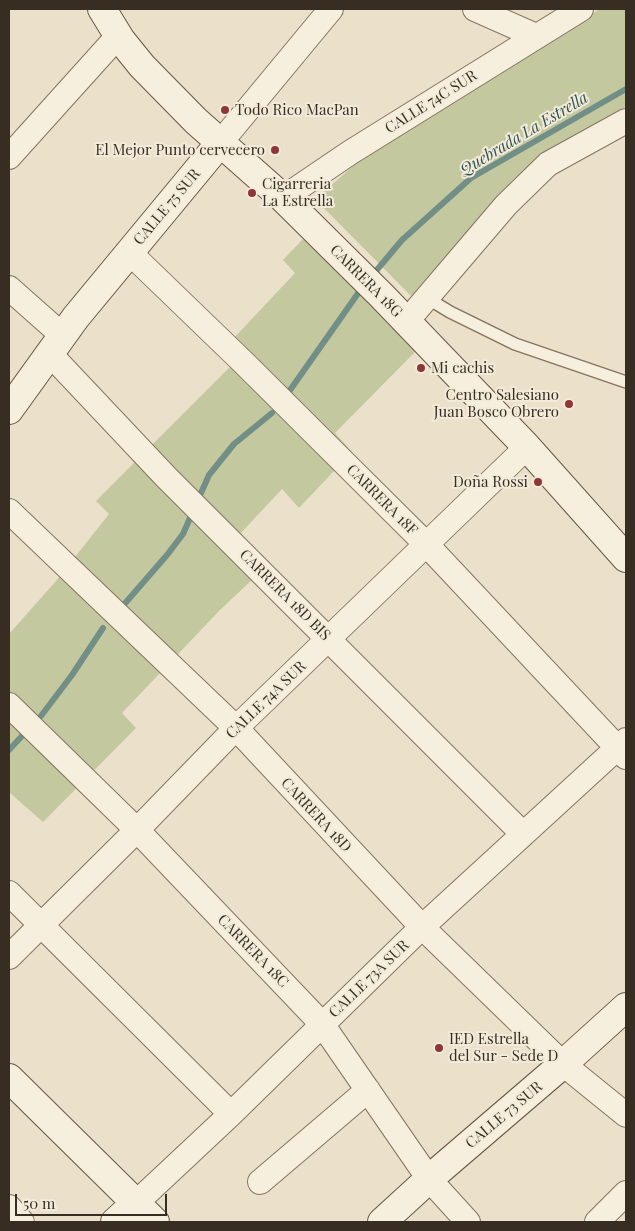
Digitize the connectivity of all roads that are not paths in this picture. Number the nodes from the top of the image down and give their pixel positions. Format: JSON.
{"nodes":[{"id":1,"x":331,"y":9,"type":"edge"},
{"id":2,"x":475,"y":9,"type":"edge"},
{"id":3,"x":581,"y":9,"type":"edge"},
{"id":4,"x":113,"y":19,"type":"edge"},
{"id":5,"x":536,"y":36,"type":"junction"},
{"id":6,"x":626,"y":121,"type":"edge"},
{"id":7,"x":220,"y":143,"type":"junction"},
{"id":8,"x":9,"y":157,"type":"edge"},
{"id":9,"x":283,"y":198,"type":"junction"},
{"id":10,"x":129,"y":252,"type":"junction"},
{"id":11,"x":9,"y":288,"type":"edge"},
{"id":12,"x":427,"y":298,"type":"junction"},
{"id":13,"x":407,"y":322,"type":"junction"},
{"id":14,"x":55,"y":344,"type":"junction"},
{"id":15,"x":626,"y":382,"type":"edge"},
{"id":16,"x":9,"y":410,"type":"edge"},
{"id":17,"x":528,"y":447,"type":"junction"},
{"id":18,"x":9,"y":511,"type":"edge"},
{"id":19,"x":427,"y":544,"type":"junction"},
{"id":20,"x":626,"y":558,"type":"edge"},
{"id":21,"x":329,"y":638,"type":"junction"},
{"id":22,"x":9,"y":705,"type":"edge"},
{"id":23,"x":236,"y":728,"type":"junction"},
{"id":24,"x":623,"y":748,"type":"edge"},
{"id":25,"x":137,"y":830,"type":"junction"},
{"id":26,"x":524,"y":834,"type":"junction"},
{"id":27,"x":9,"y":893,"type":"edge"},
{"id":28,"x":42,"y":925,"type":"junction"},
{"id":29,"x":422,"y":927,"type":"junction"},
{"id":30,"x":9,"y":957,"type":"edge"},
{"id":31,"x":626,"y":1007,"type":"edge"},
{"id":32,"x":322,"y":1024,"type":"junction"},
{"id":33,"x":563,"y":1064,"type":"junction"},
{"id":34,"x":9,"y":1078,"type":"edge"},
{"id":35,"x":368,"y":1090,"type":"junction"},
{"id":36,"x":623,"y":1109,"type":"edge"},
{"id":37,"x":231,"y":1114,"type":"junction"},
{"id":38,"x":429,"y":1179,"type":"junction"},
{"id":39,"x":260,"y":1182,"type":"dead end"},
{"id":40,"x":626,"y":1193,"type":"edge"},
{"id":41,"x":136,"y":1203,"type":"junction"},
{"id":42,"x":9,"y":1207,"type":"edge"},
{"id":43,"x":388,"y":1220,"type":"edge"},
{"id":44,"x":22,"y":1222,"type":"edge"},
{"id":45,"x":115,"y":1222,"type":"edge"},
{"id":46,"x":155,"y":1222,"type":"edge"},
{"id":47,"x":468,"y":1222,"type":"edge"},
{"id":48,"x":597,"y":1222,"type":"edge"}],
"edges":[{"from":1,"to":7,"type":"street","name":"CALLE 75 SUR"},
{"from":2,"to":5,"type":"street"},
{"from":3,"to":5,"type":"street","name":"CALLE 74C SUR"},
{"from":4,"to":7,"type":"street","name":"CARRERA 18G"},
{"from":4,"to":8,"type":"street"},
{"from":5,"to":9,"type":"street","name":"CALLE 74C SUR"},
{"from":6,"to":12,"type":"street"},
{"from":7,"to":9,"type":"street","name":"CARRERA 18G"},
{"from":7,"to":10,"type":"street","name":"CALLE 75 SUR"},
{"from":9,"to":13,"type":"street","name":"CARRERA 18G"},
{"from":10,"to":14,"type":"street","name":"CALLE 75 SUR"},
{"from":10,"to":19,"type":"street","name":"CARRERA 18F"},
{"from":11,"to":14,"type":"street","name":"CARRERA 18D BIS"},
{"from":12,"to":13,"type":"street"},
{"from":12,"to":15,"type":"lane"},
{"from":13,"to":17,"type":"street","name":"CARRERA 18G"},
{"from":14,"to":16,"type":"street","name":"CALLE 75 SUR"},
{"from":14,"to":21,"type":"street","name":"CARRERA 18D BIS"},
{"from":17,"to":19,"type":"street","name":"CALLE 74A SUR"},
{"from":17,"to":20,"type":"street","name":"CARRERA 18G"},
{"from":18,"to":23,"type":"street","name":"CARRERA 18D"},
{"from":19,"to":21,"type":"street","name":"CALLE 74A SUR"},
{"from":19,"to":24,"type":"street","name":"CARRERA 18F"},
{"from":21,"to":23,"type":"street","name":"CALLE 74A SUR"},
{"from":21,"to":26,"type":"street","name":"CARRERA 18D BIS"},
{"from":22,"to":25,"type":"street","name":"CARRERA 18C"},
{"from":23,"to":25,"type":"street","name":"CALLE 74A SUR"},
{"from":23,"to":29,"type":"street","name":"CARRERA 18D"},
{"from":24,"to":26,"type":"street","name":"CALLE 73A SUR"},
{"from":25,"to":28,"type":"street","name":"CALLE 74A SUR"},
{"from":25,"to":32,"type":"street","name":"CARRERA 18C"},
{"from":26,"to":29,"type":"street","name":"CALLE 73A SUR"},
{"from":27,"to":28,"type":"street"},
{"from":28,"to":30,"type":"street","name":"CALLE 74A SUR"},
{"from":28,"to":37,"type":"street"},
{"from":29,"to":32,"type":"street","name":"CALLE 73A SUR"},
{"from":29,"to":33,"type":"street","name":"CARRERA 18D"},
{"from":31,"to":33,"type":"street","name":"CALLE 73 SUR"},
{"from":32,"to":35,"type":"street","name":"CARRERA 18C"},
{"from":32,"to":37,"type":"street","name":"CALLE 73A SUR"},
{"from":33,"to":36,"type":"street","name":"CARRERA 18D"},
{"from":33,"to":38,"type":"street","name":"CALLE 73 SUR"},
{"from":34,"to":41,"type":"street"},
{"from":35,"to":38,"type":"street","name":"CARRERA 18C"},
{"from":35,"to":39,"type":"street"},
{"from":37,"to":41,"type":"street","name":"CALLE 73A SUR"},
{"from":38,"to":43,"type":"street","name":"CALLE 73 SUR"},
{"from":38,"to":47,"type":"street","name":"CARRERA 18C"},
{"from":40,"to":48,"type":"street"},
{"from":41,"to":45,"type":"street","name":"CALLE 73A SUR"},
{"from":41,"to":46,"type":"street"},
{"from":42,"to":44,"type":"street"}]}
